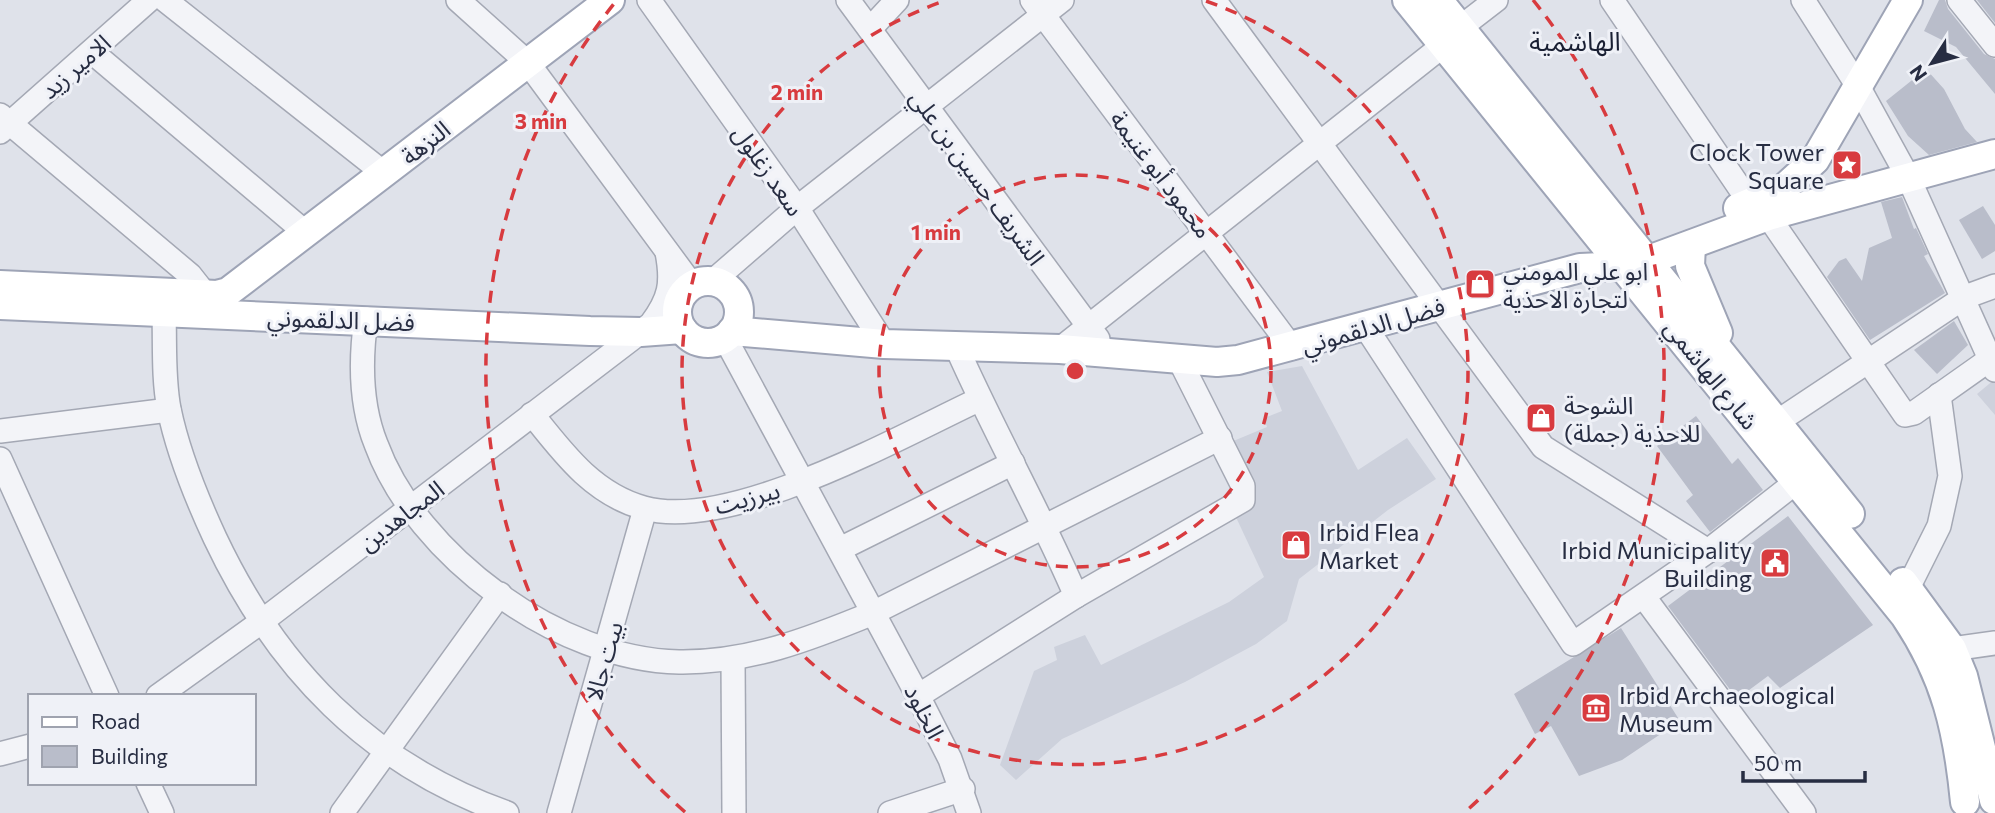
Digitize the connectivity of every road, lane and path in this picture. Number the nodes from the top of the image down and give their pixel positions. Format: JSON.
{"nodes":[{"id":1,"x":149,"y":0,"type":"edge"},
{"id":2,"x":165,"y":0,"type":"edge"},
{"id":3,"x":458,"y":0,"type":"edge"},
{"id":4,"x":610,"y":0,"type":"edge"},
{"id":5,"x":649,"y":0,"type":"edge"},
{"id":6,"x":848,"y":0,"type":"edge"},
{"id":7,"x":897,"y":0,"type":"edge"},
{"id":8,"x":1062,"y":0,"type":"edge"},
{"id":9,"x":1214,"y":0,"type":"edge"},
{"id":10,"x":1407,"y":0,"type":"edge"},
{"id":11,"x":1438,"y":0,"type":"edge"},
{"id":12,"x":1496,"y":0,"type":"edge"},
{"id":13,"x":1612,"y":0,"type":"edge"},
{"id":14,"x":1803,"y":0,"type":"edge"},
{"id":15,"x":1908,"y":0,"type":"edge"},
{"id":16,"x":1959,"y":0,"type":"edge"},
{"id":17,"x":1037,"y":7,"type":"edge"},
{"id":18,"x":870,"y":29,"type":"junction"},
{"id":19,"x":1453,"y":36,"type":"junction"},
{"id":20,"x":1995,"y":46,"type":"edge"},
{"id":21,"x":92,"y":52,"type":"junction"},
{"id":22,"x":528,"y":63,"type":"junction"},
{"id":23,"x":1859,"y":88,"type":"junction"},
{"id":24,"x":926,"y":107,"type":"junction"},
{"id":25,"x":3,"y":123,"type":"edge"},
{"id":26,"x":1319,"y":144,"type":"junction"},
{"id":27,"x":1995,"y":154,"type":"edge"},
{"id":28,"x":385,"y":174,"type":"junction"},
{"id":29,"x":1909,"y":179,"type":"junction"},
{"id":30,"x":797,"y":208,"type":"junction"},
{"id":31,"x":1759,"y":210,"type":"junction"},
{"id":32,"x":306,"y":233,"type":"junction"},
{"id":33,"x":1207,"y":233,"type":"junction"},
{"id":34,"x":1691,"y":246,"type":"junction"},
{"id":35,"x":667,"y":253,"type":"junction"},
{"id":36,"x":1632,"y":259,"type":"junction"},
{"id":37,"x":702,"y":283,"type":"junction"},
{"id":38,"x":240,"y":284,"type":"junction"},
{"id":39,"x":0,"y":285,"type":"edge"},
{"id":40,"x":1995,"y":286,"type":"edge"},
{"id":41,"x":205,"y":294,"type":"junction"},
{"id":42,"x":1965,"y":297,"type":"junction"},
{"id":43,"x":0,"y":305,"type":"edge"},
{"id":44,"x":1440,"y":306,"type":"junction"},
{"id":45,"x":164,"y":314,"type":"junction"},
{"id":46,"x":256,"y":317,"type":"junction"},
{"id":47,"x":366,"y":319,"type":"junction"},
{"id":48,"x":1365,"y":326,"type":"junction"},
{"id":49,"x":1089,"y":327,"type":"junction"},
{"id":50,"x":682,"y":329,"type":"junction"},
{"id":51,"x":590,"y":331,"type":"junction"},
{"id":52,"x":641,"y":332,"type":"junction"},
{"id":53,"x":729,"y":335,"type":"junction"},
{"id":54,"x":884,"y":344,"type":"junction"},
{"id":55,"x":957,"y":348,"type":"junction"},
{"id":56,"x":1292,"y":348,"type":"junction"},
{"id":57,"x":1060,"y":349,"type":"junction"},
{"id":58,"x":1109,"y":353,"type":"junction"},
{"id":59,"x":1179,"y":359,"type":"junction"},
{"id":60,"x":1867,"y":360,"type":"junction"},
{"id":61,"x":1730,"y":361,"type":"junction"},
{"id":62,"x":1992,"y":365,"type":"edge"},
{"id":63,"x":583,"y":375,"type":"junction"},
{"id":64,"x":1939,"y":395,"type":"junction"},
{"id":65,"x":980,"y":399,"type":"junction"},
{"id":66,"x":169,"y":410,"type":"junction"},
{"id":67,"x":532,"y":414,"type":"junction"},
{"id":68,"x":1777,"y":422,"type":"junction"},
{"id":69,"x":0,"y":431,"type":"edge"},
{"id":70,"x":1220,"y":438,"type":"junction"},
{"id":71,"x":0,"y":459,"type":"edge"},
{"id":72,"x":1013,"y":463,"type":"junction"},
{"id":73,"x":1806,"y":475,"type":"junction"},
{"id":74,"x":804,"y":481,"type":"junction"},
{"id":75,"x":6,"y":487,"type":"edge"},
{"id":76,"x":410,"y":508,"type":"junction"},
{"id":77,"x":645,"y":509,"type":"junction"},
{"id":78,"x":1046,"y":525,"type":"junction"},
{"id":79,"x":840,"y":549,"type":"junction"},
{"id":80,"x":1709,"y":551,"type":"junction"},
{"id":81,"x":1908,"y":588,"type":"junction"},
{"id":82,"x":500,"y":594,"type":"junction"},
{"id":83,"x":1076,"y":596,"type":"junction"},
{"id":84,"x":1644,"y":597,"type":"junction"},
{"id":85,"x":873,"y":612,"type":"junction"},
{"id":86,"x":261,"y":622,"type":"junction"},
{"id":87,"x":1995,"y":643,"type":"edge"},
{"id":88,"x":606,"y":649,"type":"junction"},
{"id":89,"x":1952,"y":649,"type":"junction"},
{"id":90,"x":1995,"y":650,"type":"edge"},
{"id":91,"x":733,"y":659,"type":"junction"},
{"id":92,"x":1954,"y":685,"type":"junction"},
{"id":93,"x":106,"y":694,"type":"edge"},
{"id":94,"x":161,"y":694,"type":"edge"},
{"id":95,"x":918,"y":696,"type":"junction"},
{"id":96,"x":28,"y":747,"type":"edge"},
{"id":97,"x":387,"y":753,"type":"junction"},
{"id":98,"x":0,"y":754,"type":"edge"},
{"id":99,"x":149,"y":785,"type":"edge"},
{"id":100,"x":962,"y":789,"type":"junction"},
{"id":101,"x":1994,"y":800,"type":"edge"},
{"id":102,"x":1962,"y":808,"type":"edge"},
{"id":103,"x":162,"y":813,"type":"edge"},
{"id":104,"x":342,"y":813,"type":"edge"},
{"id":105,"x":507,"y":813,"type":"edge"},
{"id":106,"x":559,"y":813,"type":"edge"},
{"id":107,"x":734,"y":813,"type":"edge"},
{"id":108,"x":890,"y":813,"type":"edge"},
{"id":109,"x":969,"y":813,"type":"edge"},
{"id":110,"x":1804,"y":813,"type":"edge"}],
"edges":[{"from":1,"to":21,"type":"street","name":"الامير زيد"},
{"from":2,"to":28,"type":"street"},
{"from":3,"to":22,"type":"street"},
{"from":4,"to":22,"type":"main road","name":"النزهة"},
{"from":5,"to":30,"type":"street","name":"سعد زغلول"},
{"from":6,"to":18,"type":"street","name":"الشريف حسين بن علي"},
{"from":7,"to":18,"type":"street"},
{"from":8,"to":17,"type":"street"},
{"from":9,"to":26,"type":"street"},
{"from":10,"to":19,"type":"main road","name":"شارع الهاشمي"},
{"from":11,"to":19,"type":"main road","name":"شارع الهاشمي"},
{"from":12,"to":19,"type":"street"},
{"from":13,"to":31,"type":"street"},
{"from":14,"to":23,"type":"street"},
{"from":15,"to":23,"type":"main road"},
{"from":16,"to":20,"type":"street"},
{"from":17,"to":24,"type":"street"},
{"from":17,"to":33,"type":"street","name":"محمود أبو غنيمة"},
{"from":18,"to":24,"type":"street","name":"الشريف حسين بن علي"},
{"from":19,"to":26,"type":"street"},
{"from":19,"to":36,"type":"main road","name":"شارع الهاشمي"},
{"from":21,"to":25,"type":"street","name":"الامير زيد"},
{"from":21,"to":32,"type":"street"},
{"from":22,"to":28,"type":"main road","name":"النزهة"},
{"from":22,"to":35,"type":"street"},
{"from":23,"to":29,"type":"street"},
{"from":23,"to":31,"type":"main road"},
{"from":24,"to":30,"type":"street"},
{"from":24,"to":49,"type":"street","name":"الشريف حسين بن علي"},
{"from":25,"to":41,"type":"street"},
{"from":26,"to":33,"type":"street"},
{"from":26,"to":44,"type":"street"},
{"from":27,"to":29,"type":"main road","name":"فضل الدلقموني"},
{"from":28,"to":32,"type":"main road","name":"النزهة"},
{"from":29,"to":31,"type":"main road","name":"فضل الدلقموني"},
{"from":29,"to":42,"type":"street"},
{"from":30,"to":37,"type":"street"},
{"from":30,"to":54,"type":"street","name":"سعد زغلول"},
{"from":31,"to":34,"type":"main road","name":"فضل الدلقموني"},
{"from":31,"to":36,"type":"main road"},
{"from":31,"to":60,"type":"street"},
{"from":32,"to":38,"type":"main road","name":"النزهة"},
{"from":33,"to":49,"type":"street"},
{"from":33,"to":56,"type":"street","name":"محمود أبو غنيمة"},
{"from":34,"to":36,"type":"main road","name":"فضل الدلقموني"},
{"from":34,"to":61,"type":"main road"},
{"from":35,"to":37,"type":"street"},
{"from":35,"to":52,"type":"street","name":"المجاهدين"},
{"from":36,"to":44,"type":"main road","name":"فضل الدلقموني"},
{"from":36,"to":61,"type":"main road","name":"شارع الهاشمي"},
{"from":36,"to":73,"type":"main road","name":"شارع الهاشمي"},
{"from":37,"to":50,"type":"main road"},
{"from":37,"to":53,"type":"main road"},
{"from":38,"to":41,"type":"main road"},
{"from":38,"to":46,"type":"main road"},
{"from":39,"to":41,"type":"main road"},
{"from":40,"to":42,"type":"street"},
{"from":42,"to":60,"type":"street"},
{"from":42,"to":62,"type":"street"},
{"from":43,"to":45,"type":"main road","name":"فضل الدلقموني"},
{"from":44,"to":48,"type":"main road","name":"فضل الدلقموني"},
{"from":44,"to":80,"type":"street"},
{"from":45,"to":46,"type":"main road","name":"فضل الدلقموني"},
{"from":45,"to":66,"type":"street"},
{"from":46,"to":47,"type":"main road","name":"فضل الدلقموني"},
{"from":47,"to":51,"type":"main road","name":"فضل الدلقموني"},
{"from":47,"to":76,"type":"street"},
{"from":48,"to":56,"type":"main road","name":"فضل الدلقموني"},
{"from":48,"to":84,"type":"street"},
{"from":49,"to":57,"type":"street"},
{"from":49,"to":58,"type":"street","name":"الشريف حسين بن علي"},
{"from":50,"to":52,"type":"main road","name":"فضل الدلقموني"},
{"from":50,"to":53,"type":"main road"},
{"from":51,"to":52,"type":"main road","name":"فضل الدلقموني"},
{"from":51,"to":63,"type":"street"},
{"from":52,"to":63,"type":"street","name":"المجاهدين"},
{"from":53,"to":54,"type":"main road","name":"فضل الدلقموني"},
{"from":53,"to":74,"type":"street","name":"الخلود"},
{"from":54,"to":55,"type":"main road","name":"فضل الدلقموني"},
{"from":55,"to":57,"type":"main road","name":"فضل الدلقموني"},
{"from":55,"to":65,"type":"street"},
{"from":56,"to":59,"type":"main road","name":"فضل الدلقموني"},
{"from":57,"to":58,"type":"main road","name":"فضل الدلقموني"},
{"from":58,"to":59,"type":"main road","name":"فضل الدلقموني"},
{"from":59,"to":70,"type":"street"},
{"from":60,"to":64,"type":"street"},
{"from":60,"to":68,"type":"street"},
{"from":61,"to":68,"type":"main road","name":"شارع الهاشمي"},
{"from":62,"to":64,"type":"street"},
{"from":63,"to":67,"type":"street","name":"المجاهدين"},
{"from":64,"to":81,"type":"street"},
{"from":65,"to":72,"type":"street"},
{"from":65,"to":74,"type":"street","name":"بيرزيت"},
{"from":66,"to":69,"type":"street"},
{"from":66,"to":86,"type":"street"},
{"from":67,"to":76,"type":"street","name":"المجاهدين"},
{"from":67,"to":77,"type":"street","name":"بيرزيت"},
{"from":68,"to":73,"type":"main road","name":"شارع الهاشمي"},
{"from":70,"to":78,"type":"street"},
{"from":70,"to":83,"type":"street"},
{"from":71,"to":75,"type":"street"},
{"from":72,"to":78,"type":"street"},
{"from":72,"to":79,"type":"street"},
{"from":73,"to":80,"type":"street"},
{"from":73,"to":81,"type":"main road","name":"شارع الهاشمي"},
{"from":73,"to":92,"type":"main road","name":"شارع الهاشمي"},
{"from":74,"to":77,"type":"street","name":"بيرزيت"},
{"from":74,"to":79,"type":"street","name":"الخلود"},
{"from":75,"to":93,"type":"street"},
{"from":76,"to":82,"type":"street"},
{"from":76,"to":86,"type":"street","name":"المجاهدين"},
{"from":77,"to":88,"type":"street","name":"بيت جالا"},
{"from":78,"to":83,"type":"street"},
{"from":78,"to":85,"type":"street"},
{"from":79,"to":85,"type":"street","name":"الخلود"},
{"from":80,"to":84,"type":"street"},
{"from":81,"to":89,"type":"main road","name":"شارع الهاشمي"},
{"from":82,"to":88,"type":"street"},
{"from":82,"to":97,"type":"street"},
{"from":83,"to":95,"type":"street"},
{"from":84,"to":110,"type":"street"},
{"from":85,"to":91,"type":"street"},
{"from":85,"to":95,"type":"street","name":"الخلود"},
{"from":86,"to":94,"type":"street","name":"المجاهدين"},
{"from":86,"to":97,"type":"street"},
{"from":87,"to":89,"type":"street"},
{"from":88,"to":91,"type":"street"},
{"from":88,"to":106,"type":"street","name":"بيت جالا"},
{"from":89,"to":92,"type":"main road","name":"شارع الهاشمي"},
{"from":90,"to":92,"type":"street"},
{"from":91,"to":107,"type":"street"},
{"from":92,"to":101,"type":"main road"},
{"from":92,"to":102,"type":"main road"},
{"from":95,"to":100,"type":"street","name":"الخلود"},
{"from":96,"to":98,"type":"street"},
{"from":97,"to":104,"type":"street"},
{"from":97,"to":105,"type":"street"},
{"from":99,"to":103,"type":"street"},
{"from":100,"to":108,"type":"street"},
{"from":100,"to":109,"type":"street","name":"الخلود"},
{"from":101,"to":102,"type":"main road"}]}
